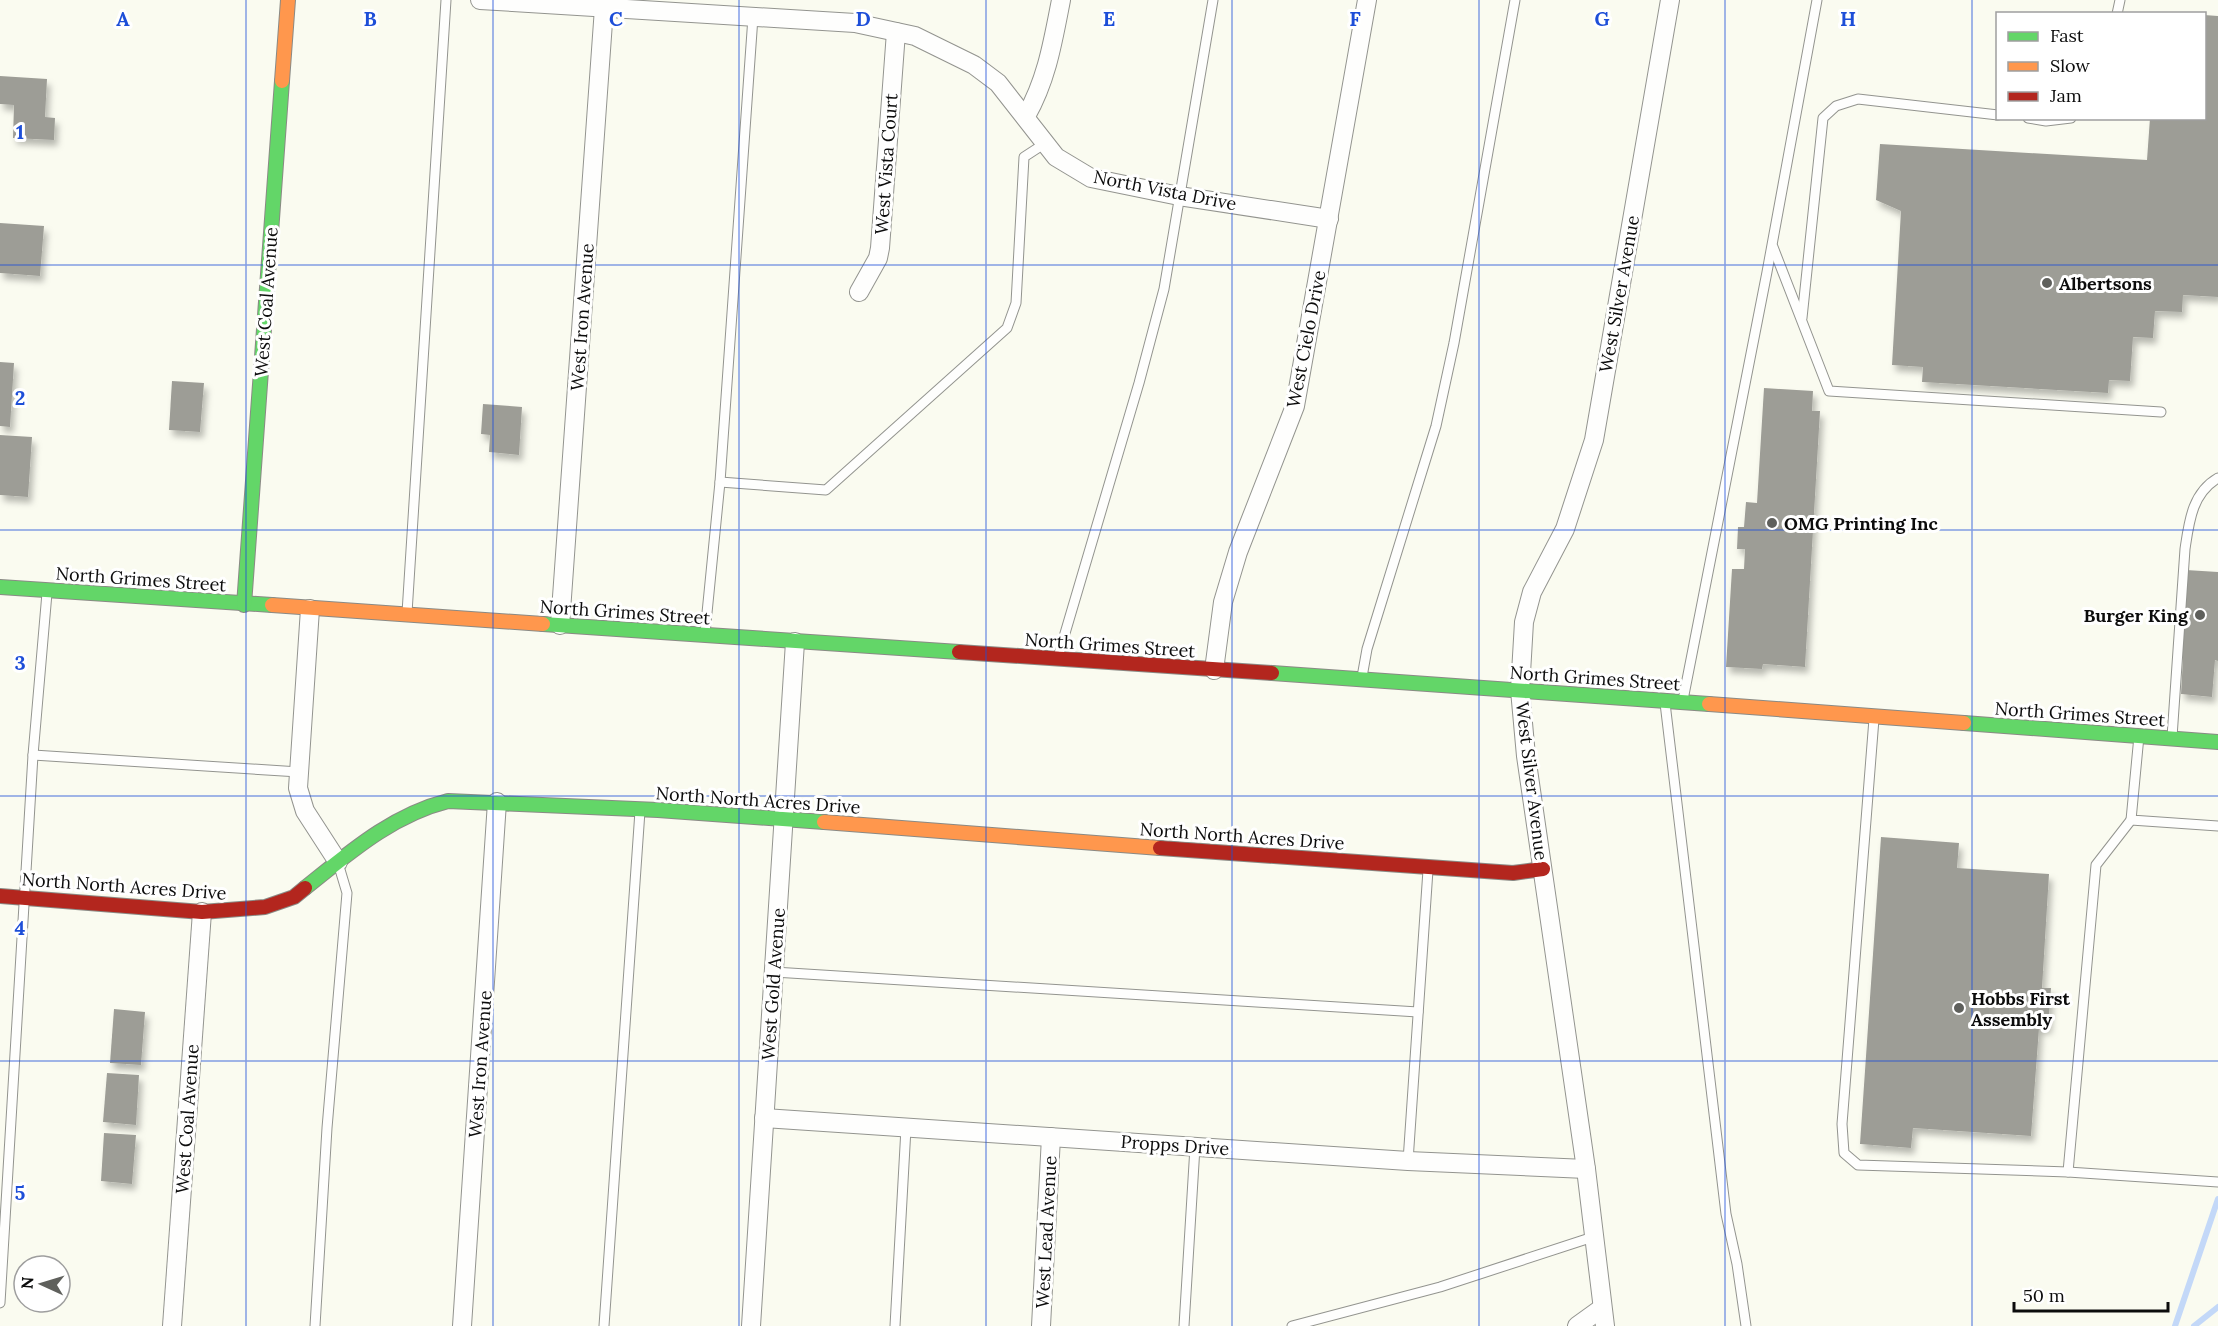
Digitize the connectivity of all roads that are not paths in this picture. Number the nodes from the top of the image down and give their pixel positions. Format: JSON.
{"nodes":[{"id":1,"x":288,"y":0,"type":"edge"},
{"id":2,"x":446,"y":0,"type":"edge"},
{"id":3,"x":480,"y":0,"type":"edge"},
{"id":4,"x":1061,"y":0,"type":"edge"},
{"id":5,"x":1213,"y":0,"type":"edge"},
{"id":6,"x":1366,"y":0,"type":"edge"},
{"id":7,"x":1515,"y":0,"type":"edge"},
{"id":8,"x":1670,"y":0,"type":"edge"},
{"id":9,"x":1817,"y":0,"type":"edge"},
{"id":10,"x":604,"y":8,"type":"junction"},
{"id":11,"x":753,"y":17,"type":"junction"},
{"id":12,"x":896,"y":32,"type":"junction"},
{"id":13,"x":1996,"y":115,"type":"edge"},
{"id":14,"x":1026,"y":116,"type":"junction"},
{"id":15,"x":1044,"y":144,"type":"junction"},
{"id":16,"x":1179,"y":196,"type":"junction"},
{"id":17,"x":1329,"y":219,"type":"junction"},
{"id":18,"x":1772,"y":246,"type":"junction"},
{"id":19,"x":859,"y":292,"type":"dead end"},
{"id":20,"x":1801,"y":321,"type":"junction"},
{"id":21,"x":2161,"y":412,"type":"dead end"},
{"id":22,"x":2218,"y":478,"type":"edge"},
{"id":23,"x":720,"y":482,"type":"junction"},
{"id":24,"x":0,"y":587,"type":"edge"},
{"id":25,"x":48,"y":590,"type":"junction"},
{"id":26,"x":244,"y":605,"type":"junction"},
{"id":27,"x":310,"y":609,"type":"junction"},
{"id":28,"x":406,"y":615,"type":"junction"},
{"id":29,"x":560,"y":626,"type":"junction"},
{"id":30,"x":705,"y":636,"type":"junction"},
{"id":31,"x":795,"y":642,"type":"junction"},
{"id":32,"x":1057,"y":659,"type":"junction"},
{"id":33,"x":1214,"y":670,"type":"junction"},
{"id":34,"x":1362,"y":680,"type":"junction"},
{"id":35,"x":1520,"y":690,"type":"junction"},
{"id":36,"x":1665,"y":701,"type":"junction"},
{"id":37,"x":1683,"y":702,"type":"junction"},
{"id":38,"x":1874,"y":717,"type":"junction"},
{"id":39,"x":2139,"y":736,"type":"junction"},
{"id":40,"x":2172,"y":739,"type":"junction"},
{"id":41,"x":2218,"y":742,"type":"edge"},
{"id":42,"x":33,"y":755,"type":"junction"},
{"id":43,"x":299,"y":772,"type":"junction"},
{"id":44,"x":497,"y":802,"type":"junction"},
{"id":45,"x":640,"y":809,"type":"junction"},
{"id":46,"x":784,"y":819,"type":"junction"},
{"id":47,"x":2131,"y":820,"type":"junction"},
{"id":48,"x":2218,"y":826,"type":"edge"},
{"id":49,"x":338,"y":862,"type":"junction"},
{"id":50,"x":1428,"y":868,"type":"junction"},
{"id":51,"x":1543,"y":869,"type":"junction"},
{"id":52,"x":0,"y":896,"type":"edge"},
{"id":53,"x":25,"y":897,"type":"junction"},
{"id":54,"x":202,"y":912,"type":"junction"},
{"id":55,"x":774,"y":972,"type":"junction"},
{"id":56,"x":1418,"y":1012,"type":"junction"},
{"id":57,"x":764,"y":1118,"type":"junction"},
{"id":58,"x":906,"y":1128,"type":"junction"},
{"id":59,"x":1051,"y":1137,"type":"junction"},
{"id":60,"x":1195,"y":1147,"type":"junction"},
{"id":61,"x":1408,"y":1161,"type":"junction"},
{"id":62,"x":1586,"y":1169,"type":"junction"},
{"id":63,"x":2068,"y":1172,"type":"junction"},
{"id":64,"x":2218,"y":1182,"type":"edge"},
{"id":65,"x":1593,"y":1237,"type":"junction"},
{"id":66,"x":0,"y":1303,"type":"edge"},
{"id":67,"x":1603,"y":1317,"type":"edge"},
{"id":68,"x":172,"y":1326,"type":"edge"},
{"id":69,"x":315,"y":1326,"type":"edge"},
{"id":70,"x":462,"y":1326,"type":"edge"},
{"id":71,"x":604,"y":1326,"type":"edge"},
{"id":72,"x":751,"y":1326,"type":"edge"},
{"id":73,"x":895,"y":1326,"type":"edge"},
{"id":74,"x":1041,"y":1326,"type":"edge"},
{"id":75,"x":1184,"y":1326,"type":"edge"},
{"id":76,"x":1292,"y":1326,"type":"edge"},
{"id":77,"x":1577,"y":1326,"type":"edge"},
{"id":78,"x":1746,"y":1326,"type":"edge"}],
"edges":[{"from":1,"to":26,"type":"main road","name":"West Coal Avenue"},
{"from":2,"to":28,"type":"lane"},
{"from":3,"to":10,"type":"street","name":"North Vista Drive"},
{"from":4,"to":14,"type":"street"},
{"from":5,"to":16,"type":"lane"},
{"from":6,"to":17,"type":"street","name":"West Cielo Drive"},
{"from":7,"to":34,"type":"lane"},
{"from":8,"to":35,"type":"street","name":"West Silver Avenue"},
{"from":9,"to":18,"type":"lane"},
{"from":10,"to":11,"type":"street","name":"North Vista Drive"},
{"from":10,"to":29,"type":"street","name":"West Iron Avenue"},
{"from":11,"to":12,"type":"street","name":"North Vista Drive"},
{"from":11,"to":23,"type":"lane"},
{"from":12,"to":14,"type":"street","name":"North Vista Drive"},
{"from":12,"to":19,"type":"street","name":"West Vista Court"},
{"from":13,"to":20,"type":"lane"},
{"from":14,"to":15,"type":"street","name":"North Vista Drive"},
{"from":15,"to":16,"type":"street","name":"North Vista Drive"},
{"from":15,"to":23,"type":"lane"},
{"from":16,"to":17,"type":"street","name":"North Vista Drive"},
{"from":16,"to":32,"type":"lane"},
{"from":17,"to":33,"type":"street","name":"West Cielo Drive"},
{"from":18,"to":20,"type":"lane"},
{"from":18,"to":37,"type":"lane"},
{"from":20,"to":21,"type":"lane"},
{"from":22,"to":40,"type":"lane"},
{"from":23,"to":30,"type":"lane"},
{"from":24,"to":25,"type":"main road","name":"North Grimes Street"},
{"from":25,"to":26,"type":"main road","name":"North Grimes Street"},
{"from":25,"to":42,"type":"lane"},
{"from":26,"to":27,"type":"main road","name":"North Grimes Street"},
{"from":27,"to":28,"type":"main road","name":"North Grimes Street"},
{"from":27,"to":43,"type":"street"},
{"from":28,"to":29,"type":"main road","name":"North Grimes Street"},
{"from":29,"to":30,"type":"main road","name":"North Grimes Street"},
{"from":30,"to":31,"type":"main road","name":"North Grimes Street"},
{"from":31,"to":32,"type":"main road","name":"North Grimes Street"},
{"from":31,"to":46,"type":"street","name":"West Gold Avenue"},
{"from":32,"to":33,"type":"main road","name":"North Grimes Street"},
{"from":33,"to":34,"type":"main road","name":"North Grimes Street"},
{"from":34,"to":35,"type":"main road","name":"North Grimes Street"},
{"from":35,"to":36,"type":"main road","name":"North Grimes Street"},
{"from":35,"to":51,"type":"street","name":"West Silver Avenue"},
{"from":36,"to":37,"type":"main road","name":"North Grimes Street"},
{"from":36,"to":78,"type":"lane"},
{"from":37,"to":38,"type":"main road","name":"North Grimes Street"},
{"from":38,"to":39,"type":"main road","name":"North Grimes Street"},
{"from":38,"to":63,"type":"lane"},
{"from":39,"to":40,"type":"main road","name":"North Grimes Street"},
{"from":39,"to":47,"type":"lane"},
{"from":40,"to":41,"type":"main road","name":"North Grimes Street"},
{"from":42,"to":43,"type":"lane"},
{"from":42,"to":53,"type":"lane"},
{"from":43,"to":49,"type":"street"},
{"from":44,"to":45,"type":"main road","name":"North North Acres Drive"},
{"from":44,"to":49,"type":"main road","name":"North North Acres Drive"},
{"from":44,"to":70,"type":"street","name":"West Iron Avenue"},
{"from":45,"to":46,"type":"main road","name":"North North Acres Drive"},
{"from":45,"to":71,"type":"lane"},
{"from":46,"to":50,"type":"main road","name":"North North Acres Drive"},
{"from":46,"to":55,"type":"street","name":"West Gold Avenue"},
{"from":47,"to":48,"type":"lane"},
{"from":47,"to":63,"type":"lane"},
{"from":49,"to":54,"type":"main road","name":"North North Acres Drive"},
{"from":49,"to":69,"type":"lane"},
{"from":50,"to":51,"type":"main road","name":"North North Acres Drive"},
{"from":50,"to":56,"type":"lane"},
{"from":51,"to":62,"type":"street","name":"West Silver Avenue"},
{"from":52,"to":53,"type":"main road","name":"North North Acres Drive"},
{"from":53,"to":54,"type":"main road","name":"North North Acres Drive"},
{"from":53,"to":66,"type":"lane"},
{"from":54,"to":68,"type":"street","name":"West Coal Avenue"},
{"from":55,"to":56,"type":"lane"},
{"from":55,"to":57,"type":"street","name":"West Gold Avenue"},
{"from":56,"to":61,"type":"lane"},
{"from":57,"to":58,"type":"street","name":"Propps Drive"},
{"from":57,"to":72,"type":"street","name":"West Gold Avenue"},
{"from":58,"to":59,"type":"street","name":"Propps Drive"},
{"from":58,"to":73,"type":"lane"},
{"from":59,"to":60,"type":"street","name":"Propps Drive"},
{"from":59,"to":74,"type":"street","name":"West Lead Avenue"},
{"from":60,"to":61,"type":"street","name":"Propps Drive"},
{"from":60,"to":75,"type":"lane"},
{"from":61,"to":62,"type":"street","name":"Propps Drive"},
{"from":62,"to":65,"type":"street","name":"West Silver Avenue"},
{"from":63,"to":64,"type":"lane"},
{"from":65,"to":67,"type":"street","name":"West Silver Avenue"},
{"from":65,"to":76,"type":"lane"},
{"from":67,"to":77,"type":"street"}]}
